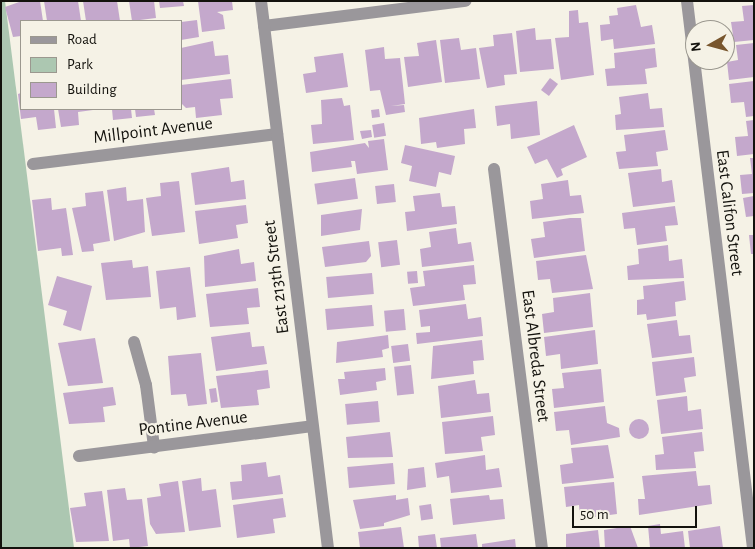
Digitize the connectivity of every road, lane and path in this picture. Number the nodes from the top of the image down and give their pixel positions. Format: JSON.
{"nodes":[{"id":1,"x":261,"y":1,"type":"edge"},
{"id":2,"x":465,"y":1,"type":"edge"},
{"id":3,"x":687,"y":1,"type":"edge"},
{"id":4,"x":264,"y":26,"type":"junction"},
{"id":5,"x":276,"y":134,"type":"junction"},
{"id":6,"x":33,"y":164,"type":"dead end"},
{"id":7,"x":494,"y":169,"type":"dead end"},
{"id":8,"x":134,"y":342,"type":"dead end"},
{"id":9,"x":312,"y":426,"type":"junction"},
{"id":10,"x":154,"y":447,"type":"junction"},
{"id":11,"x":79,"y":456,"type":"dead end"},
{"id":12,"x":328,"y":548,"type":"edge"},
{"id":13,"x":542,"y":548,"type":"edge"},
{"id":14,"x":753,"y":548,"type":"edge"}],
"edges":[{"from":1,"to":4,"type":"street","name":"East 213th Street"},
{"from":2,"to":4,"type":"street"},
{"from":3,"to":14,"type":"street","name":"East Califon Street"},
{"from":4,"to":5,"type":"street","name":"East 213th Street"},
{"from":5,"to":6,"type":"street","name":"Millpoint Avenue"},
{"from":5,"to":9,"type":"street","name":"East 213th Street"},
{"from":7,"to":13,"type":"street","name":"East Albreda Street"},
{"from":8,"to":10,"type":"street"},
{"from":9,"to":10,"type":"street","name":"Pontine Avenue"},
{"from":9,"to":12,"type":"street","name":"East 213th Street"},
{"from":10,"to":11,"type":"street","name":"Pontine Avenue"}]}
